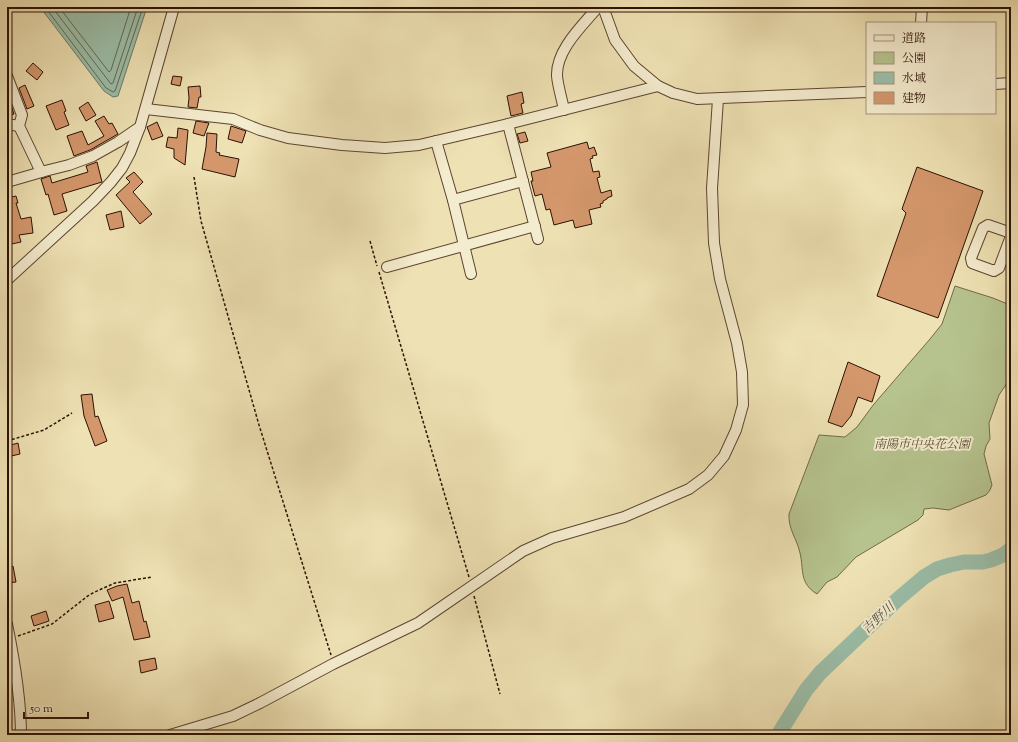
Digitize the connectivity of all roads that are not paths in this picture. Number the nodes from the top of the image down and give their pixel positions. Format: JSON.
{"nodes":[{"id":1,"x":174,"y":7,"type":"edge"},
{"id":2,"x":598,"y":7,"type":"edge"},
{"id":3,"x":603,"y":7,"type":"edge"},
{"id":4,"x":922,"y":7,"type":"edge"},
{"id":5,"x":921,"y":22,"type":"edge"},
{"id":6,"x":7,"y":76,"type":"edge"},
{"id":7,"x":1011,"y":83,"type":"edge"},
{"id":8,"x":996,"y":84,"type":"edge"},
{"id":9,"x":658,"y":86,"type":"junction"},
{"id":10,"x":866,"y":92,"type":"edge"},
{"id":11,"x":718,"y":98,"type":"junction"},
{"id":12,"x":146,"y":110,"type":"junction"},
{"id":13,"x":564,"y":110,"type":"junction"},
{"id":14,"x":7,"y":124,"type":"edge"},
{"id":15,"x":508,"y":124,"type":"junction"},
{"id":16,"x":19,"y":126,"type":"junction"},
{"id":17,"x":140,"y":127,"type":"junction"},
{"id":18,"x":436,"y":141,"type":"junction"},
{"id":19,"x":41,"y":172,"type":"junction"},
{"id":20,"x":523,"y":181,"type":"junction"},
{"id":21,"x":7,"y":182,"type":"edge"},
{"id":22,"x":453,"y":200,"type":"junction"},
{"id":23,"x":535,"y":226,"type":"junction"},
{"id":24,"x":1011,"y":233,"type":"edge"},
{"id":25,"x":1011,"y":236,"type":"edge"},
{"id":26,"x":538,"y":239,"type":"dead end"},
{"id":27,"x":464,"y":246,"type":"junction"},
{"id":28,"x":387,"y":267,"type":"dead end"},
{"id":29,"x":471,"y":274,"type":"dead end"},
{"id":30,"x":7,"y":280,"type":"edge"},
{"id":31,"x":7,"y":624,"type":"edge"},
{"id":32,"x":21,"y":735,"type":"edge"},
{"id":33,"x":170,"y":735,"type":"edge"}],
"edges":[{"from":1,"to":12,"type":"street"},
{"from":2,"to":13,"type":"street"},
{"from":3,"to":9,"type":"street"},
{"from":4,"to":5,"type":"street"},
{"from":6,"to":16,"type":"street"},
{"from":7,"to":8,"type":"street"},
{"from":9,"to":11,"type":"street"},
{"from":9,"to":13,"type":"street"},
{"from":10,"to":11,"type":"street"},
{"from":11,"to":33,"type":"street"},
{"from":12,"to":17,"type":"street"},
{"from":12,"to":18,"type":"street"},
{"from":13,"to":15,"type":"street"},
{"from":14,"to":16,"type":"street"},
{"from":15,"to":18,"type":"street"},
{"from":15,"to":20,"type":"street"},
{"from":16,"to":19,"type":"street"},
{"from":17,"to":19,"type":"street"},
{"from":17,"to":30,"type":"street"},
{"from":18,"to":22,"type":"street"},
{"from":19,"to":21,"type":"street"},
{"from":20,"to":22,"type":"street"},
{"from":20,"to":23,"type":"street"},
{"from":22,"to":27,"type":"street"},
{"from":23,"to":26,"type":"street"},
{"from":23,"to":27,"type":"street"},
{"from":24,"to":25,"type":"street"},
{"from":27,"to":28,"type":"street"},
{"from":27,"to":29,"type":"street"},
{"from":31,"to":32,"type":"street"}]}
